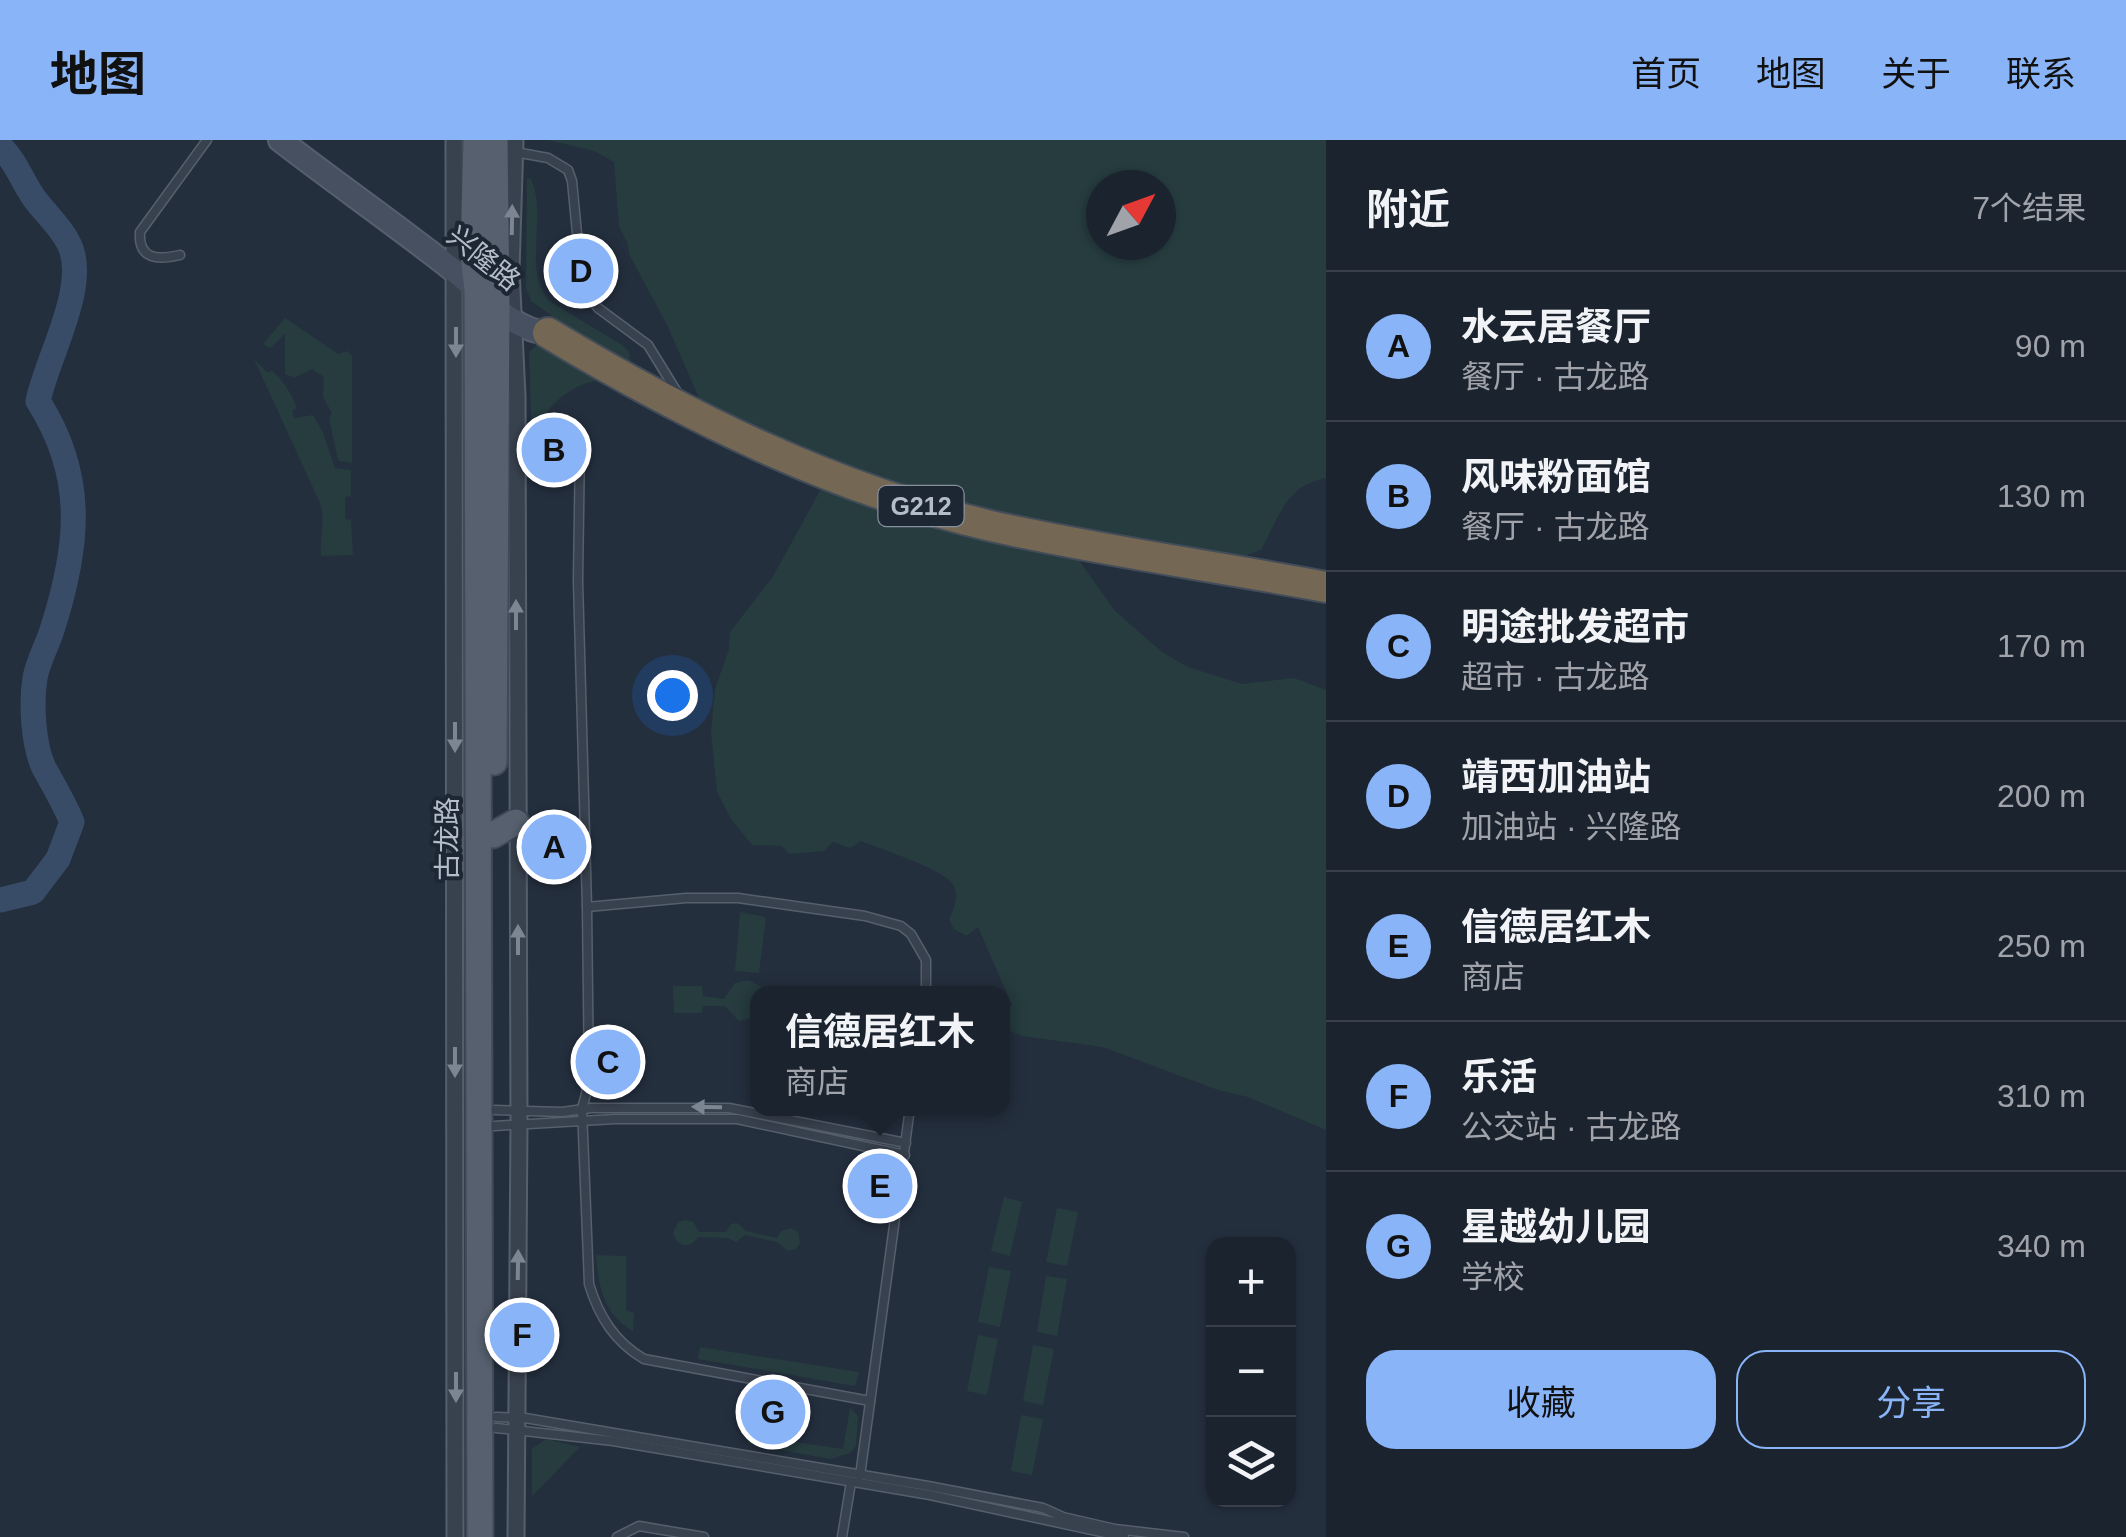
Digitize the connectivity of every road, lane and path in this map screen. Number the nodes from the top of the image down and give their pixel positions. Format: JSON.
{"nodes":[{"id":1,"x":207,"y":140,"type":"edge"},
{"id":2,"x":280,"y":140,"type":"edge"},
{"id":3,"x":300,"y":140,"type":"edge"},
{"id":4,"x":454,"y":140,"type":"edge"},
{"id":5,"x":495,"y":145,"type":"edge"},
{"id":6,"x":455,"y":171,"type":"junction"},
{"id":7,"x":180,"y":255,"type":"dead end"},
{"id":8,"x":485,"y":288,"type":"junction"},
{"id":9,"x":548,"y":333,"type":"joint"},
{"id":10,"x":685,"y":410,"type":"junction"},
{"id":11,"x":580,"y":444,"type":"dead end"},
{"id":12,"x":1326,"y":587,"type":"edge"},
{"id":13,"x":486,"y":588,"type":"junction"},
{"id":14,"x":516,"y":822,"type":"junction"},
{"id":15,"x":493,"y":835,"type":"junction"},
{"id":16,"x":588,"y":907,"type":"junction"},
{"id":17,"x":926,"y":986,"type":"edge"},
{"id":18,"x":582,"y":1109,"type":"junction"},
{"id":19,"x":750,"y":1112,"type":"edge"},
{"id":20,"x":769,"y":1116,"type":"edge"},
{"id":21,"x":909,"y":1116,"type":"edge"},
{"id":22,"x":507,"y":1118,"type":"junction"},
{"id":23,"x":584,"y":1123,"type":"junction"},
{"id":24,"x":906,"y":1143,"type":"junction"},
{"id":25,"x":904,"y":1155,"type":"junction"},
{"id":26,"x":467,"y":1309,"type":"junction"},
{"id":27,"x":870,"y":1401,"type":"junction"},
{"id":28,"x":506,"y":1423,"type":"junction"},
{"id":29,"x":860,"y":1476,"type":"junction"},
{"id":30,"x":851,"y":1482,"type":"junction"},
{"id":31,"x":456,"y":1537,"type":"edge"},
{"id":32,"x":480,"y":1537,"type":"edge"},
{"id":33,"x":496,"y":1537,"type":"edge"},
{"id":34,"x":516,"y":1537,"type":"edge"},
{"id":35,"x":618,"y":1537,"type":"edge"},
{"id":36,"x":704,"y":1537,"type":"edge"},
{"id":37,"x":842,"y":1537,"type":"edge"},
{"id":38,"x":1121,"y":1537,"type":"edge"},
{"id":39,"x":1184,"y":1537,"type":"edge"}],
"edges":[{"from":1,"to":7,"type":"lane"},
{"from":2,"to":8,"type":"main road","name":"兴隆路"},
{"from":3,"to":8,"type":"main road","name":"兴隆路"},
{"from":4,"to":6,"type":"street"},
{"from":5,"to":6,"type":"main road"},
{"from":5,"to":8,"type":"main road","name":"古龙路"},
{"from":8,"to":5,"type":"street","one_way":true},
{"from":5,"to":10,"type":"lane"},
{"from":6,"to":8,"type":"street"},
{"from":8,"to":9,"type":"main road","name":"兴隆路"},
{"from":8,"to":13,"type":"main road","name":"古龙路"},
{"from":8,"to":13,"type":"street"},
{"from":9,"to":10,"type":"highway","number":"G212"},
{"from":10,"to":12,"type":"highway","number":"G212"},
{"from":11,"to":16,"type":"lane"},
{"from":14,"to":13,"type":"street","one_way":true},
{"from":13,"to":15,"type":"main road","name":"古龙路"},
{"from":13,"to":26,"type":"main road","name":"古龙路","one_way":true},
{"from":14,"to":15,"type":"main road"},
{"from":22,"to":14,"type":"street","one_way":true},
{"from":15,"to":22,"type":"main road","name":"古龙路"},
{"from":16,"to":17,"type":"lane"},
{"from":16,"to":18,"type":"lane"},
{"from":19,"to":18,"type":"lane","one_way":true},
{"from":18,"to":22,"type":"lane"},
{"from":18,"to":23,"type":"lane"},
{"from":24,"to":20,"type":"lane","one_way":true},
{"from":21,"to":24,"type":"lane"},
{"from":22,"to":23,"type":"lane"},
{"from":28,"to":22,"type":"main road","name":"古龙路","one_way":true},
{"from":23,"to":25,"type":"lane"},
{"from":23,"to":27,"type":"lane"},
{"from":24,"to":25,"type":"lane"},
{"from":25,"to":27,"type":"lane"},
{"from":26,"to":31,"type":"street","one_way":true},
{"from":26,"to":32,"type":"main road","name":"古龙路"},
{"from":27,"to":29,"type":"lane"},
{"from":28,"to":29,"type":"lane"},
{"from":28,"to":30,"type":"lane"},
{"from":28,"to":33,"type":"main road","name":"古龙路"},
{"from":28,"to":34,"type":"street"},
{"from":29,"to":39,"type":"lane"},
{"from":30,"to":37,"type":"lane"},
{"from":30,"to":38,"type":"lane"},
{"from":35,"to":36,"type":"lane"}]}
